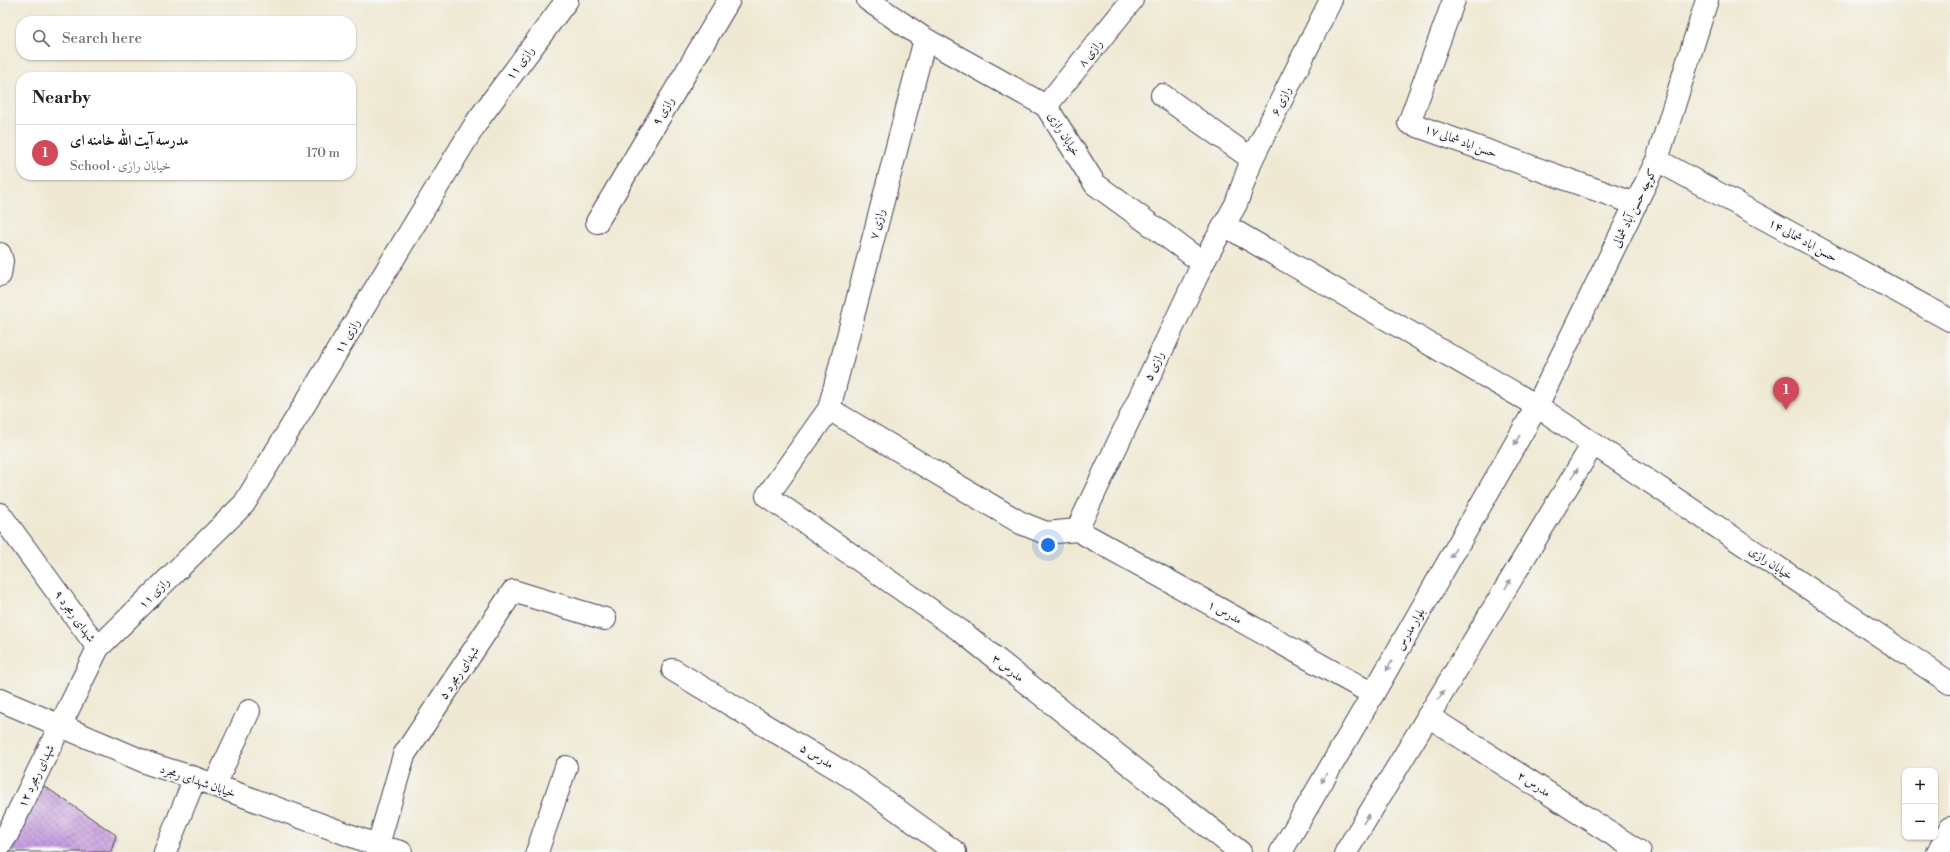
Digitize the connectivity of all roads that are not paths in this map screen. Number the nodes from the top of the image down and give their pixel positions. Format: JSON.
{"nodes":[{"id":1,"x":567,"y":0,"type":"edge"},
{"id":2,"x":729,"y":0,"type":"edge"},
{"id":3,"x":868,"y":0,"type":"edge"},
{"id":4,"x":1132,"y":0,"type":"edge"},
{"id":5,"x":1331,"y":0,"type":"edge"},
{"id":6,"x":1454,"y":0,"type":"edge"},
{"id":7,"x":1707,"y":0,"type":"edge"},
{"id":8,"x":925,"y":39,"type":"junction"},
{"id":9,"x":1162,"y":95,"type":"dead end"},
{"id":10,"x":1046,"y":106,"type":"junction"},
{"id":11,"x":1252,"y":159,"type":"junction"},
{"id":12,"x":1657,"y":160,"type":"junction"},
{"id":13,"x":1236,"y":204,"type":"joint"},
{"id":14,"x":1636,"y":204,"type":"junction"},
{"id":15,"x":597,"y":222,"type":"dead end"},
{"id":16,"x":1224,"y":225,"type":"junction"},
{"id":17,"x":1203,"y":263,"type":"junction"},
{"id":18,"x":1950,"y":320,"type":"edge"},
{"id":19,"x":1537,"y":406,"type":"junction"},
{"id":20,"x":829,"y":409,"type":"junction"},
{"id":21,"x":1593,"y":444,"type":"junction"},
{"id":22,"x":0,"y":514,"type":"edge"},
{"id":23,"x":1077,"y":530,"type":"junction"},
{"id":24,"x":605,"y":619,"type":"dead end"},
{"id":25,"x":98,"y":648,"type":"junction"},
{"id":26,"x":672,"y":670,"type":"dead end"},
{"id":27,"x":1950,"y":683,"type":"edge"},
{"id":28,"x":1373,"y":694,"type":"junction"},
{"id":29,"x":0,"y":700,"type":"edge"},
{"id":30,"x":249,"y":712,"type":"dead end"},
{"id":31,"x":1428,"y":716,"type":"junction"},
{"id":32,"x":60,"y":727,"type":"junction"},
{"id":33,"x":566,"y":767,"type":"dead end"},
{"id":34,"x":204,"y":782,"type":"junction"},
{"id":35,"x":1950,"y":828,"type":"edge"},
{"id":36,"x":2,"y":837,"type":"edge"},
{"id":37,"x":378,"y":849,"type":"edge"},
{"id":38,"x":165,"y":852,"type":"edge"},
{"id":39,"x":401,"y":852,"type":"edge"},
{"id":40,"x":537,"y":852,"type":"edge"},
{"id":41,"x":954,"y":852,"type":"edge"},
{"id":42,"x":1240,"y":852,"type":"edge"},
{"id":43,"x":1281,"y":852,"type":"edge"},
{"id":44,"x":1346,"y":852,"type":"edge"},
{"id":45,"x":1640,"y":852,"type":"edge"},
{"id":46,"x":1938,"y":852,"type":"edge"}],
"edges":[{"from":1,"to":25,"type":"street","name":"رازی ۱۱"},
{"from":2,"to":15,"type":"street","name":"رازی ۹"},
{"from":3,"to":8,"type":"street","name":"خیابان رازی"},
{"from":4,"to":10,"type":"street","name":"رازی ۸"},
{"from":5,"to":11,"type":"street","name":"رازی ۶"},
{"from":6,"to":14,"type":"street","name":"حسن اباد شمالی ۱۷"},
{"from":7,"to":12,"type":"street","name":"کوچه حسن آباد شمالی"},
{"from":8,"to":10,"type":"street","name":"خیابان رازی"},
{"from":8,"to":20,"type":"street","name":"رازی ۷"},
{"from":9,"to":11,"type":"street"},
{"from":10,"to":17,"type":"street","name":"خیابان رازی"},
{"from":11,"to":13,"type":"street","name":"رازی ۶"},
{"from":12,"to":14,"type":"street","name":"کوچه حسن آباد شمالی"},
{"from":12,"to":18,"type":"street","name":"حسن اباد شمالی ۱۴"},
{"from":13,"to":16,"type":"street","name":"رازی ۵"},
{"from":14,"to":19,"type":"street","name":"کوچه حسن آباد شمالی"},
{"from":16,"to":17,"type":"street","name":"رازی ۵"},
{"from":16,"to":19,"type":"street","name":"خیابان رازی"},
{"from":17,"to":23,"type":"street","name":"رازی ۵"},
{"from":19,"to":21,"type":"street","name":"خیابان رازی"},
{"from":19,"to":28,"type":"street","name":"بلوار مدرس","one_way":true},
{"from":20,"to":23,"type":"street"},
{"from":20,"to":42,"type":"street","name":"مدرس ۳"},
{"from":21,"to":27,"type":"street","name":"خیابان رازی"},
{"from":31,"to":21,"type":"street","one_way":true},
{"from":22,"to":25,"type":"street","name":"شهدای رمجرد ۹"},
{"from":23,"to":28,"type":"street","name":"مدرس ۱"},
{"from":24,"to":37,"type":"street","name":"شهدای رمجرد ۵"},
{"from":25,"to":32,"type":"street","name":"شهدای رمجرد ۹"},
{"from":26,"to":41,"type":"street","name":"مدرس ۵"},
{"from":28,"to":43,"type":"street","name":"بلوار مدرس","one_way":true},
{"from":29,"to":32,"type":"street","name":"خیابان شهدای رمجرد"},
{"from":30,"to":34,"type":"street"},
{"from":44,"to":31,"type":"street","one_way":true},
{"from":31,"to":45,"type":"street","name":"مدرس ۲"},
{"from":32,"to":34,"type":"street","name":"خیابان شهدای رمجرد"},
{"from":32,"to":36,"type":"street","name":"شهدای رمجرد ۱۲"},
{"from":33,"to":40,"type":"street"},
{"from":34,"to":37,"type":"street","name":"خیابان شهدای رمجرد"},
{"from":34,"to":38,"type":"street"},
{"from":35,"to":46,"type":"street"},
{"from":37,"to":39,"type":"street","name":"خیابان شهدای رمجرد"}]}
